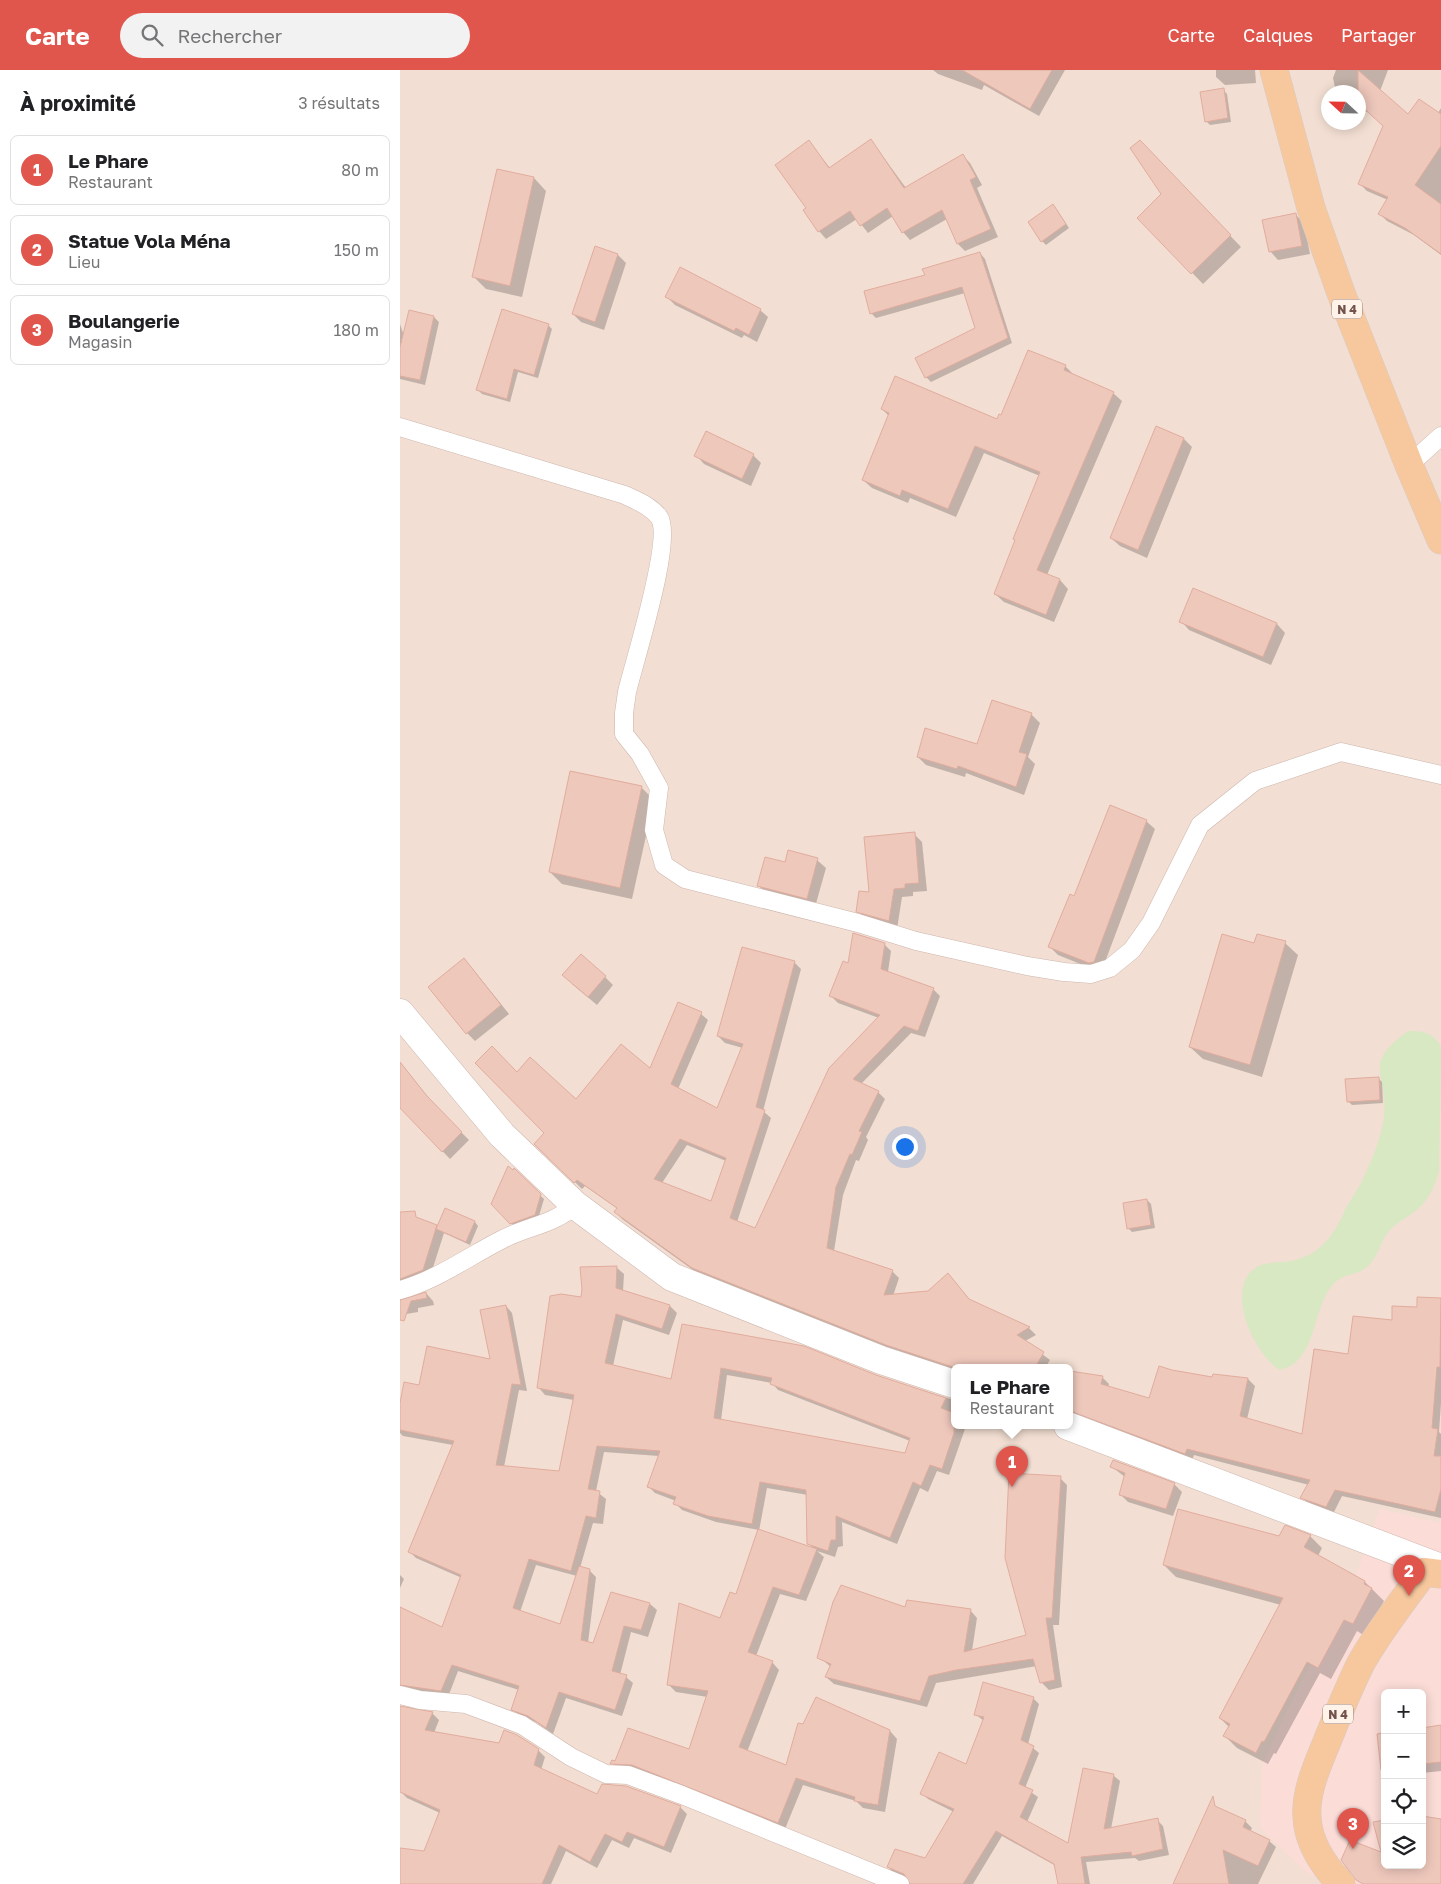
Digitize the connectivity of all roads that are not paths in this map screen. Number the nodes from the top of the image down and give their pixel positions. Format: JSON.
{"nodes":[{"id":1,"x":1274,"y":70,"type":"edge"},
{"id":2,"x":400,"y":428,"type":"edge"},
{"id":3,"x":1441,"y":436,"type":"edge"},
{"id":4,"x":1408,"y":465,"type":"junction"},
{"id":5,"x":1441,"y":540,"type":"edge"},
{"id":6,"x":1441,"y":775,"type":"edge"},
{"id":7,"x":400,"y":1014,"type":"edge"},
{"id":8,"x":575,"y":1205,"type":"junction"},
{"id":9,"x":400,"y":1290,"type":"edge"},
{"id":10,"x":951,"y":1383,"type":"edge"},
{"id":11,"x":1073,"y":1428,"type":"edge"},
{"id":12,"x":1441,"y":1568,"type":"edge"},
{"id":13,"x":1441,"y":1574,"type":"edge"},
{"id":14,"x":400,"y":1694,"type":"edge"},
{"id":15,"x":900,"y":1884,"type":"edge"},
{"id":16,"x":1341,"y":1884,"type":"edge"}],
"edges":[{"from":1,"to":4,"type":"main road","number":"N 4"},
{"from":2,"to":6,"type":"lane"},
{"from":3,"to":4,"type":"lane"},
{"from":4,"to":5,"type":"main road","number":"N 4"},
{"from":7,"to":8,"type":"street"},
{"from":8,"to":9,"type":"lane"},
{"from":8,"to":10,"type":"street"},
{"from":11,"to":12,"type":"street"},
{"from":13,"to":16,"type":"main road","number":"N 4"},
{"from":14,"to":15,"type":"lane"}]}
